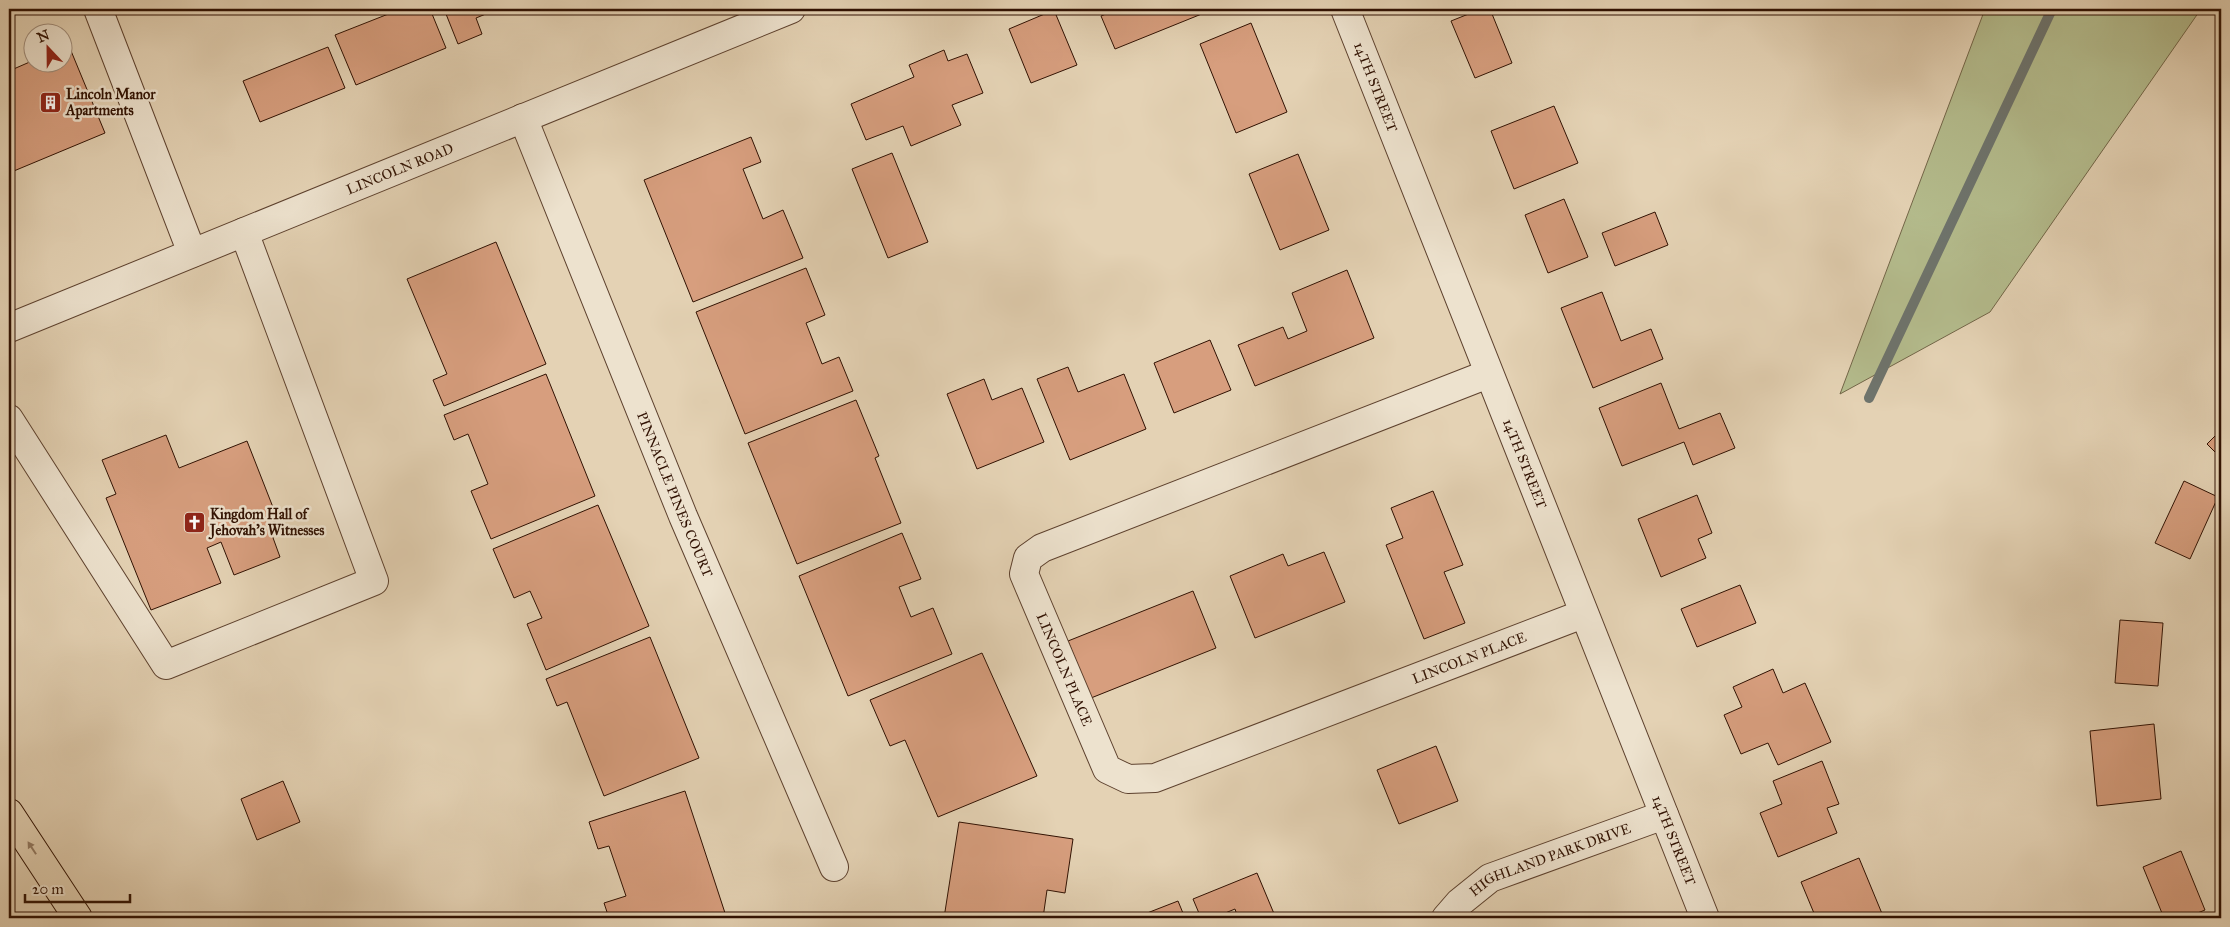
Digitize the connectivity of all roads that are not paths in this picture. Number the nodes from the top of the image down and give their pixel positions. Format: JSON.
{"nodes":[{"id":1,"x":98,"y":9,"type":"edge"},
{"id":2,"x":791,"y":9,"type":"edge"},
{"id":3,"x":1345,"y":9,"type":"edge"},
{"id":4,"x":747,"y":17,"type":"edge"},
{"id":5,"x":523,"y":118,"type":"junction"},
{"id":6,"x":244,"y":232,"type":"junction"},
{"id":7,"x":192,"y":253,"type":"junction"},
{"id":8,"x":9,"y":328,"type":"edge"},
{"id":9,"x":1488,"y":374,"type":"junction"},
{"id":10,"x":9,"y":419,"type":"edge"},
{"id":11,"x":1583,"y":614,"type":"junction"},
{"id":12,"x":9,"y":813,"type":"edge"},
{"id":13,"x":1664,"y":815,"type":"junction"},
{"id":14,"x":834,"y":867,"type":"dead end"},
{"id":15,"x":78,"y":918,"type":"edge"},
{"id":16,"x":1446,"y":918,"type":"edge"},
{"id":17,"x":1704,"y":918,"type":"edge"}],
"edges":[{"from":1,"to":7,"type":"street"},
{"from":2,"to":4,"type":"street","name":"LINCOLN ROAD"},
{"from":3,"to":9,"type":"street","name":"14TH STREET"},
{"from":4,"to":5,"type":"street","name":"LINCOLN ROAD"},
{"from":5,"to":6,"type":"street","name":"LINCOLN ROAD"},
{"from":5,"to":14,"type":"street","name":"PINNACLE PINES COURT"},
{"from":6,"to":7,"type":"street","name":"LINCOLN ROAD"},
{"from":6,"to":10,"type":"street"},
{"from":7,"to":8,"type":"street","name":"LINCOLN ROAD"},
{"from":9,"to":11,"type":"street","name":"14TH STREET"},
{"from":9,"to":11,"type":"street","name":"LINCOLN PLACE"},
{"from":11,"to":13,"type":"street","name":"14TH STREET"},
{"from":15,"to":12,"type":"highway","one_way":true},
{"from":13,"to":16,"type":"street","name":"HIGHLAND PARK DRIVE"},
{"from":13,"to":17,"type":"street","name":"14TH STREET"}]}
